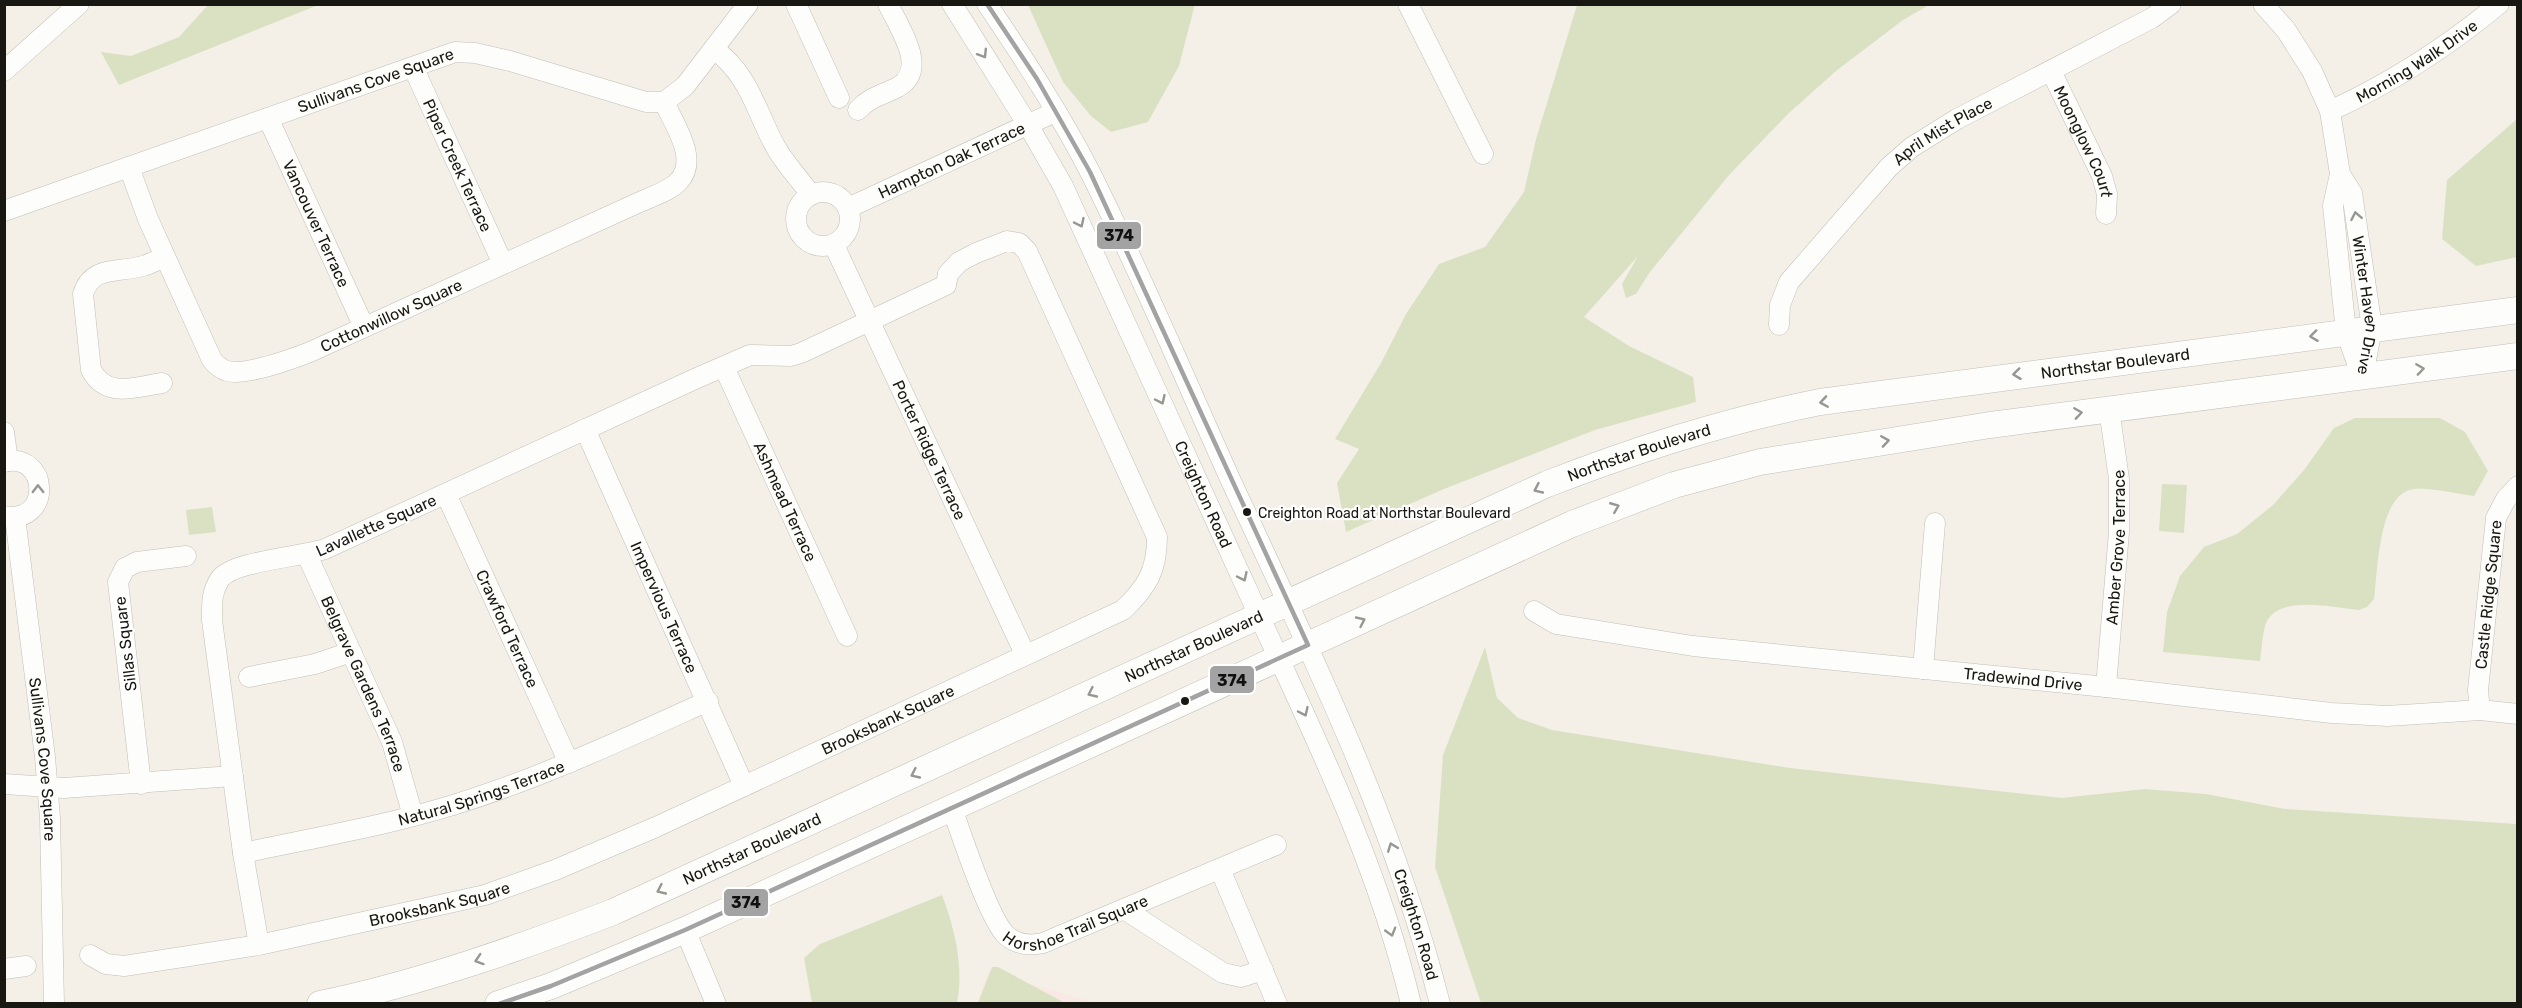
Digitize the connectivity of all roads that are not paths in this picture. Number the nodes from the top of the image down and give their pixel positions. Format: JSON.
{"nodes":[{"id":1,"x":79,"y":4,"type":"edge"},
{"id":2,"x":748,"y":4,"type":"edge"},
{"id":3,"x":796,"y":4,"type":"edge"},
{"id":4,"x":888,"y":4,"type":"edge"},
{"id":5,"x":952,"y":4,"type":"edge"},
{"id":6,"x":987,"y":4,"type":"edge"},
{"id":7,"x":1408,"y":4,"type":"edge"},
{"id":8,"x":2170,"y":4,"type":"edge"},
{"id":9,"x":2264,"y":4,"type":"edge"},
{"id":10,"x":2499,"y":4,"type":"edge"},
{"id":11,"x":714,"y":50,"type":"junction"},
{"id":12,"x":412,"y":67,"type":"junction"},
{"id":13,"x":4,"y":71,"type":"edge"},
{"id":14,"x":2051,"y":71,"type":"junction"},
{"id":15,"x":839,"y":98,"type":"dead end"},
{"id":16,"x":664,"y":102,"type":"junction"},
{"id":17,"x":858,"y":110,"type":"dead end"},
{"id":18,"x":2330,"y":111,"type":"junction"},
{"id":19,"x":1055,"y":112,"type":"junction"},
{"id":20,"x":268,"y":118,"type":"junction"},
{"id":21,"x":1028,"y":125,"type":"junction"},
{"id":22,"x":1483,"y":154,"type":"dead end"},
{"id":23,"x":129,"y":166,"type":"junction"},
{"id":24,"x":2340,"y":174,"type":"junction"},
{"id":25,"x":812,"y":195,"type":"junction"},
{"id":26,"x":848,"y":208,"type":"junction"},
{"id":27,"x":4,"y":211,"type":"edge"},
{"id":28,"x":2106,"y":214,"type":"dead end"},
{"id":29,"x":834,"y":245,"type":"junction"},
{"id":30,"x":165,"y":257,"type":"junction"},
{"id":31,"x":503,"y":264,"type":"junction"},
{"id":32,"x":2517,"y":310,"type":"edge"},
{"id":33,"x":870,"y":319,"type":"junction"},
{"id":34,"x":1779,"y":325,"type":"dead end"},
{"id":35,"x":364,"y":327,"type":"junction"},
{"id":36,"x":2373,"y":328,"type":"junction"},
{"id":37,"x":2346,"y":332,"type":"junction"},
{"id":38,"x":2517,"y":356,"type":"edge"},
{"id":39,"x":724,"y":367,"type":"junction"},
{"id":40,"x":2362,"y":377,"type":"junction"},
{"id":41,"x":162,"y":383,"type":"dead end"},
{"id":42,"x":2109,"y":409,"type":"junction"},
{"id":43,"x":585,"y":429,"type":"junction"},
{"id":44,"x":4,"y":432,"type":"edge"},
{"id":45,"x":6,"y":462,"type":"edge"},
{"id":46,"x":2517,"y":486,"type":"edge"},
{"id":47,"x":446,"y":494,"type":"junction"},
{"id":48,"x":10,"y":516,"type":"edge"},
{"id":49,"x":1935,"y":523,"type":"dead end"},
{"id":50,"x":307,"y":555,"type":"junction"},
{"id":51,"x":186,"y":556,"type":"dead end"},
{"id":52,"x":1288,"y":602,"type":"junction"},
{"id":53,"x":1534,"y":611,"type":"dead end"},
{"id":54,"x":1260,"y":616,"type":"junction"},
{"id":55,"x":847,"y":636,"type":"dead end"},
{"id":56,"x":1308,"y":645,"type":"junction"},
{"id":57,"x":351,"y":652,"type":"junction"},
{"id":58,"x":1024,"y":654,"type":"junction"},
{"id":59,"x":1279,"y":659,"type":"junction"},
{"id":60,"x":1923,"y":669,"type":"junction"},
{"id":61,"x":249,"y":677,"type":"dead end"},
{"id":62,"x":2106,"y":687,"type":"junction"},
{"id":63,"x":708,"y":701,"type":"junction"},
{"id":64,"x":2480,"y":710,"type":"junction"},
{"id":65,"x":2517,"y":714,"type":"edge"},
{"id":66,"x":569,"y":764,"type":"junction"},
{"id":67,"x":234,"y":776,"type":"junction"},
{"id":68,"x":4,"y":784,"type":"edge"},
{"id":69,"x":141,"y":784,"type":"junction"},
{"id":70,"x":47,"y":786,"type":"junction"},
{"id":71,"x":744,"y":786,"type":"junction"},
{"id":72,"x":952,"y":808,"type":"junction"},
{"id":73,"x":413,"y":816,"type":"junction"},
{"id":74,"x":1276,"y":845,"type":"dead end"},
{"id":75,"x":243,"y":853,"type":"junction"},
{"id":76,"x":1220,"y":869,"type":"junction"},
{"id":77,"x":1124,"y":909,"type":"junction"},
{"id":78,"x":685,"y":930,"type":"junction"},
{"id":79,"x":259,"y":945,"type":"junction"},
{"id":80,"x":90,"y":955,"type":"dead end"},
{"id":81,"x":26,"y":966,"type":"dead end"},
{"id":82,"x":4,"y":969,"type":"edge"},
{"id":83,"x":1263,"y":970,"type":"junction"},
{"id":84,"x":54,"y":1004,"type":"edge"},
{"id":85,"x":320,"y":1004,"type":"edge"},
{"id":86,"x":498,"y":1004,"type":"edge"},
{"id":87,"x":716,"y":1004,"type":"edge"},
{"id":88,"x":1277,"y":1004,"type":"edge"},
{"id":89,"x":1411,"y":1004,"type":"edge"},
{"id":90,"x":1440,"y":1004,"type":"edge"}],
"edges":[{"from":1,"to":13,"type":"street"},
{"from":2,"to":11,"type":"street"},
{"from":3,"to":15,"type":"street"},
{"from":4,"to":17,"type":"street"},
{"from":5,"to":21,"type":"street","name":"Creighton Road","one_way":true},
{"from":6,"to":19,"type":"street","name":"Creighton Road"},
{"from":7,"to":22,"type":"street"},
{"from":8,"to":14,"type":"street","name":"April Mist Place"},
{"from":9,"to":18,"type":"street","name":"Winter Haven Drive"},
{"from":10,"to":18,"type":"street","name":"Morning Walk Drive"},
{"from":11,"to":16,"type":"street"},
{"from":11,"to":25,"type":"street"},
{"from":12,"to":16,"type":"street","name":"Sullivans Cove Square"},
{"from":12,"to":20,"type":"street","name":"Sullivans Cove Square"},
{"from":12,"to":31,"type":"street","name":"Piper Creek Terrace"},
{"from":14,"to":28,"type":"street","name":"Moonglow Court"},
{"from":14,"to":34,"type":"street","name":"April Mist Place"},
{"from":16,"to":31,"type":"street","name":"Cottonwillow Square"},
{"from":18,"to":24,"type":"street","name":"Winter Haven Drive"},
{"from":19,"to":21,"type":"street","name":"Hampton Oak Terrace"},
{"from":19,"to":52,"type":"street","name":"Creighton Road"},
{"from":20,"to":23,"type":"street","name":"Sullivans Cove Square"},
{"from":20,"to":35,"type":"street","name":"Vancouver Terrace"},
{"from":21,"to":26,"type":"street","name":"Hampton Oak Terrace"},
{"from":21,"to":54,"type":"street","name":"Creighton Road","one_way":true},
{"from":23,"to":27,"type":"street","name":"Sullivans Cove Square"},
{"from":23,"to":30,"type":"street","name":"Cottonwillow Square"},
{"from":36,"to":24,"type":"street","name":"Winter Haven Drive","one_way":true},
{"from":24,"to":37,"type":"street","name":"Winter Haven Drive"},
{"from":25,"to":26,"type":"street"},
{"from":25,"to":29,"type":"street"},
{"from":26,"to":29,"type":"street"},
{"from":29,"to":33,"type":"street","name":"Porter Ridge Terrace"},
{"from":30,"to":35,"type":"street","name":"Cottonwillow Square"},
{"from":30,"to":41,"type":"street"},
{"from":31,"to":35,"type":"street","name":"Cottonwillow Square"},
{"from":32,"to":36,"type":"main road","name":"Northstar Boulevard"},
{"from":33,"to":39,"type":"street","name":"Lavallette Square"},
{"from":33,"to":58,"type":"street","name":"Porter Ridge Terrace"},
{"from":33,"to":58,"type":"street","name":"Brooksbank Square"},
{"from":36,"to":37,"type":"main road","name":"Northstar Boulevard"},
{"from":36,"to":40,"type":"street","name":"Winter Haven Drive"},
{"from":37,"to":40,"type":"street","name":"Winter Haven Drive"},
{"from":37,"to":52,"type":"main road","name":"Northstar Boulevard","one_way":true},
{"from":40,"to":38,"type":"main road","one_way":true},
{"from":39,"to":43,"type":"street","name":"Lavallette Square"},
{"from":39,"to":55,"type":"street","name":"Ashmead Terrace"},
{"from":40,"to":42,"type":"main road"},
{"from":56,"to":42,"type":"main road","one_way":true},
{"from":42,"to":62,"type":"street","name":"Amber Grove Terrace"},
{"from":43,"to":47,"type":"street","name":"Lavallette Square"},
{"from":43,"to":63,"type":"street","name":"Impervious Terrace"},
{"from":44,"to":45,"type":"street"},
{"from":48,"to":45,"type":"street","one_way":true},
{"from":46,"to":64,"type":"street","name":"Castle Ridge Square"},
{"from":47,"to":50,"type":"street","name":"Lavallette Square"},
{"from":47,"to":66,"type":"street","name":"Crawford Terrace"},
{"from":48,"to":70,"type":"street","name":"Sullivans Cove Square"},
{"from":49,"to":60,"type":"street"},
{"from":50,"to":57,"type":"street","name":"Belgrave Gardens Terrace"},
{"from":50,"to":67,"type":"street","name":"Lavallette Square"},
{"from":51,"to":69,"type":"street","name":"Sillas Square"},
{"from":52,"to":54,"type":"main road","name":"Northstar Boulevard"},
{"from":52,"to":56,"type":"street","name":"Creighton Road"},
{"from":53,"to":60,"type":"street","name":"Tradewind Drive"},
{"from":54,"to":59,"type":"street","name":"Creighton Road"},
{"from":54,"to":85,"type":"main road","name":"Northstar Boulevard","one_way":true},
{"from":56,"to":59,"type":"main road"},
{"from":90,"to":56,"type":"street","name":"Creighton Road","one_way":true},
{"from":57,"to":61,"type":"street"},
{"from":57,"to":73,"type":"street","name":"Belgrave Gardens Terrace"},
{"from":58,"to":71,"type":"street","name":"Brooksbank Square"},
{"from":59,"to":72,"type":"main road"},
{"from":59,"to":89,"type":"street","name":"Creighton Road","one_way":true},
{"from":60,"to":62,"type":"street","name":"Tradewind Drive"},
{"from":62,"to":64,"type":"street","name":"Tradewind Drive"},
{"from":63,"to":66,"type":"street","name":"Natural Springs Terrace"},
{"from":63,"to":71,"type":"street","name":"Impervious Terrace"},
{"from":64,"to":65,"type":"street","name":"Tradewind Drive"},
{"from":66,"to":73,"type":"street","name":"Natural Springs Terrace"},
{"from":67,"to":69,"type":"street"},
{"from":67,"to":75,"type":"street","name":"Lavallette Square"},
{"from":68,"to":70,"type":"street"},
{"from":69,"to":70,"type":"street"},
{"from":70,"to":84,"type":"street","name":"Sullivans Cove Square"},
{"from":71,"to":79,"type":"street","name":"Brooksbank Square"},
{"from":72,"to":77,"type":"street","name":"Horshoe Trail Square"},
{"from":72,"to":78,"type":"main road"},
{"from":73,"to":75,"type":"street","name":"Natural Springs Terrace"},
{"from":74,"to":76,"type":"street","name":"Horshoe Trail Square"},
{"from":75,"to":79,"type":"street","name":"Lavallette Square"},
{"from":76,"to":77,"type":"street","name":"Horshoe Trail Square"},
{"from":76,"to":83,"type":"street"},
{"from":77,"to":83,"type":"street"},
{"from":78,"to":86,"type":"main road"},
{"from":78,"to":87,"type":"street"},
{"from":79,"to":80,"type":"street","name":"Brooksbank Square"},
{"from":81,"to":82,"type":"street"},
{"from":83,"to":88,"type":"street"}]}
